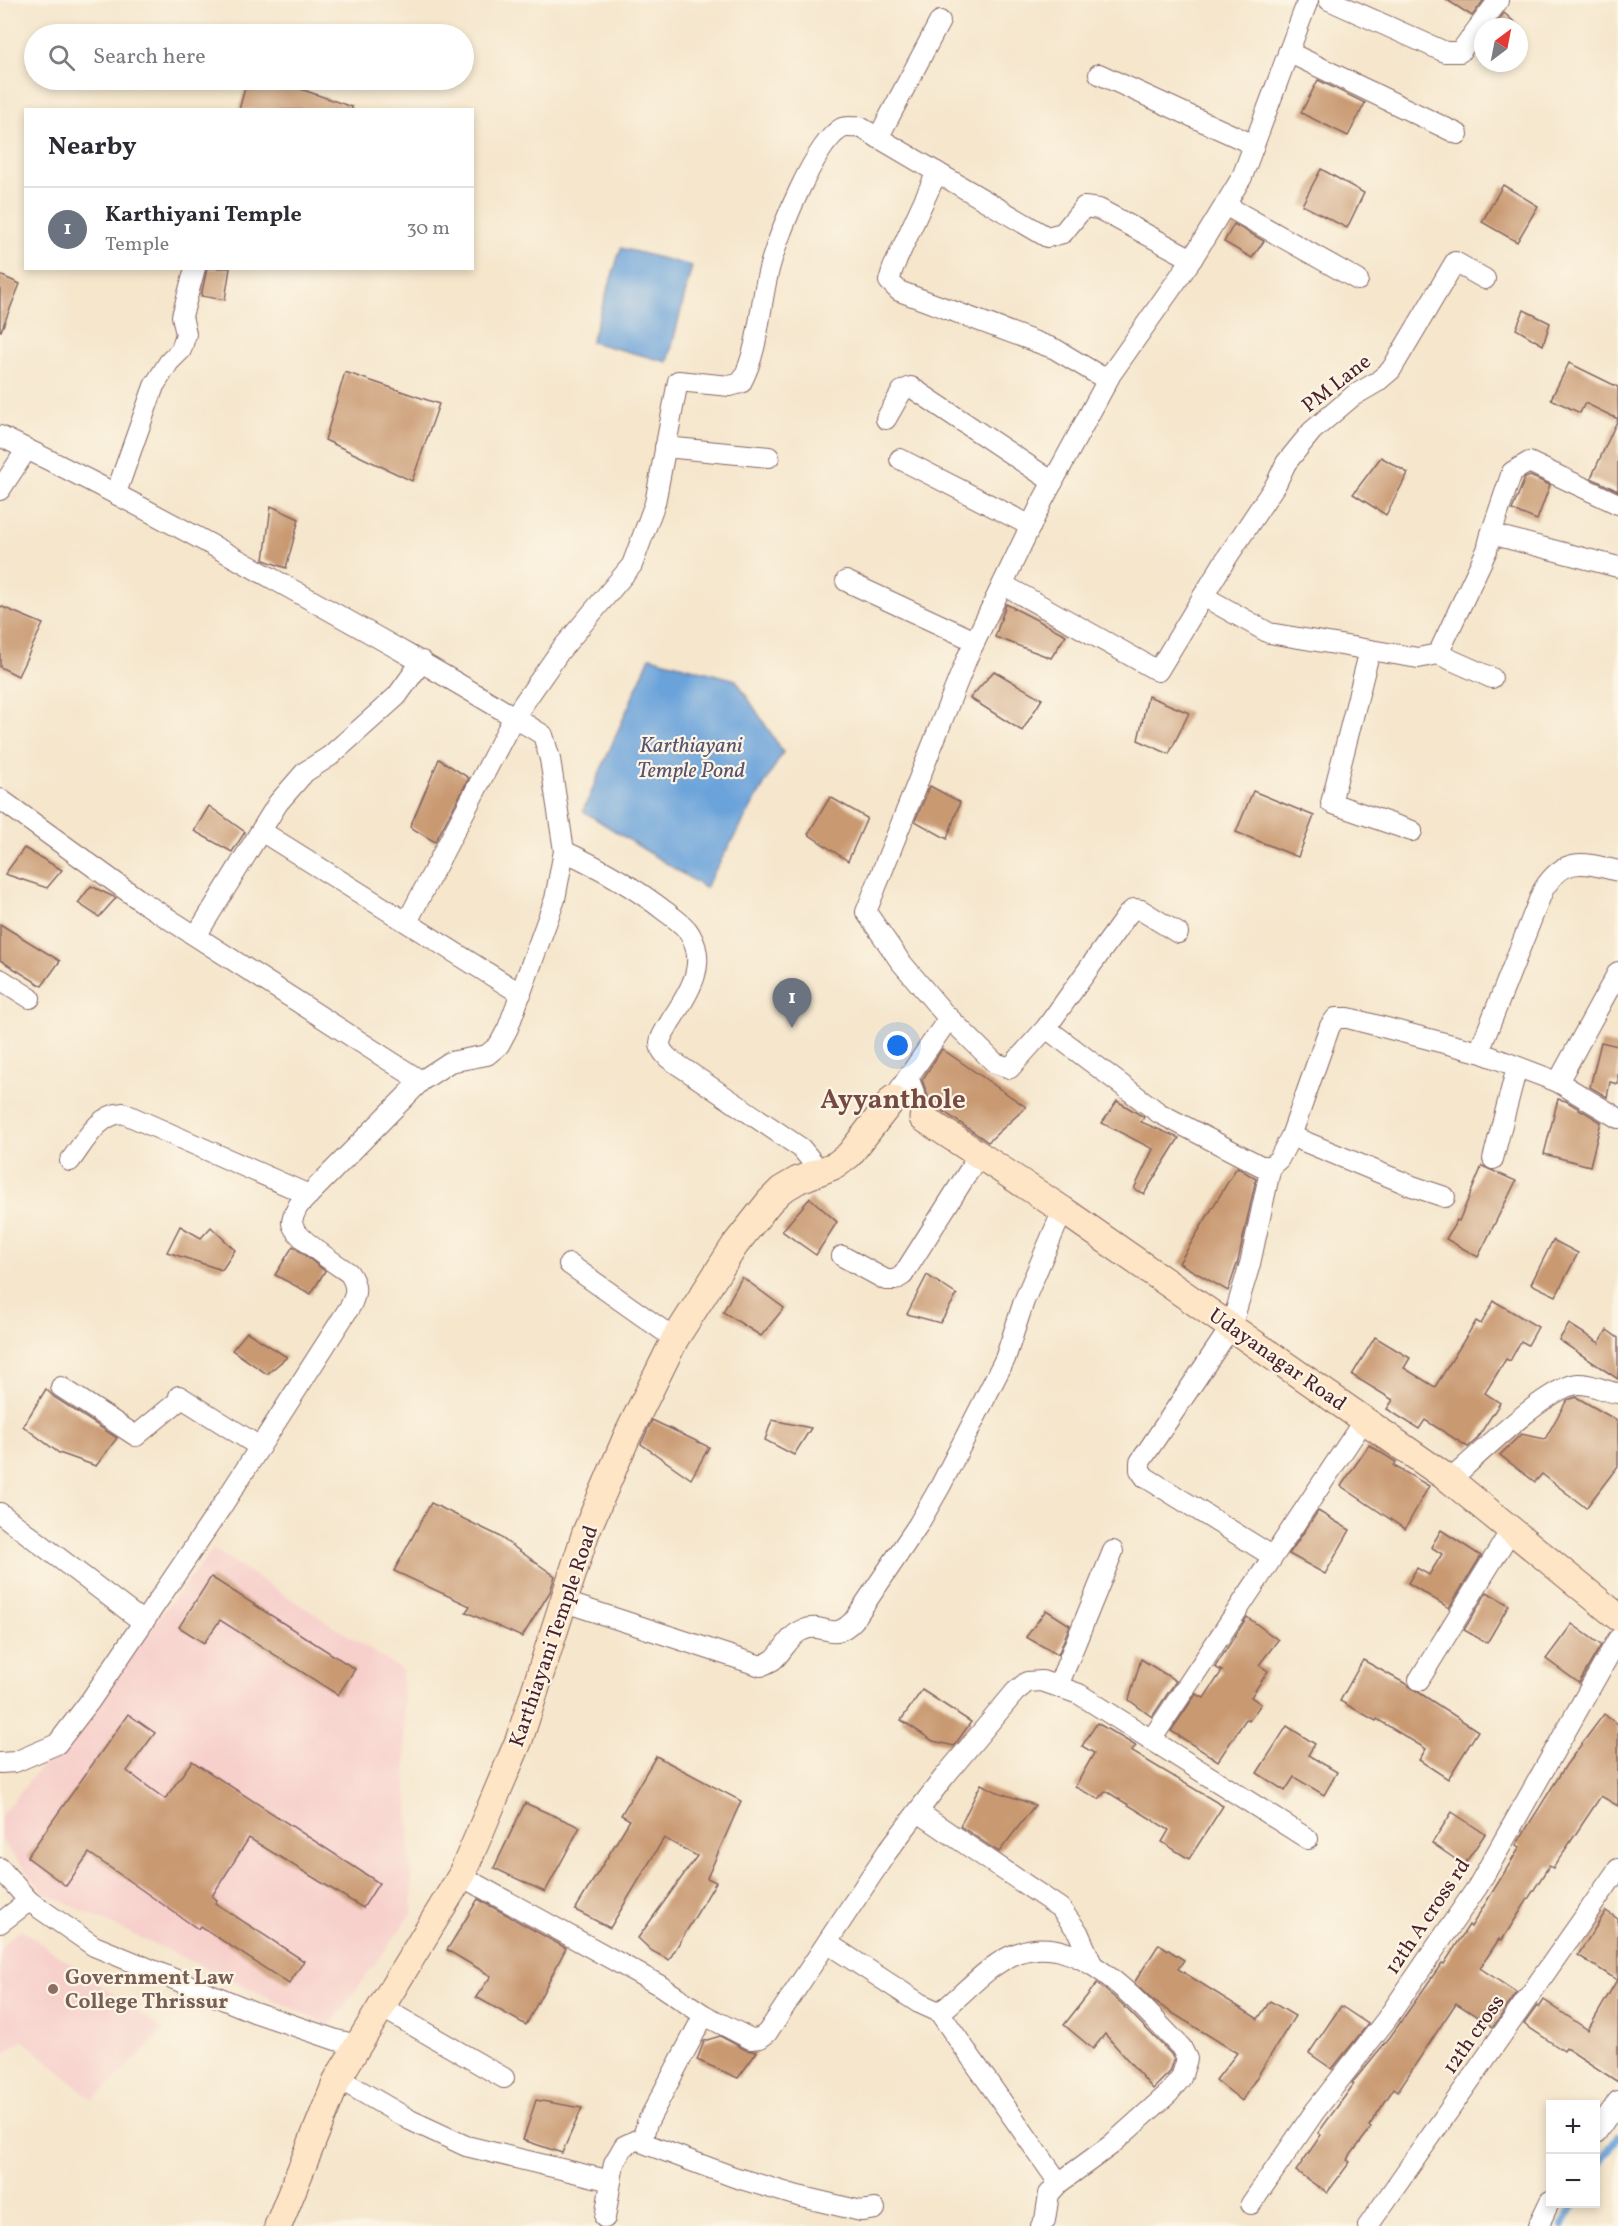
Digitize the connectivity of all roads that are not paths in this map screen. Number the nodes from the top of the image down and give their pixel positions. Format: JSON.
{"nodes":[{"id":1,"x":1308,"y":0,"type":"edge"},
{"id":2,"x":1329,"y":0,"type":"edge"},
{"id":3,"x":1497,"y":1,"type":"edge"},
{"id":4,"x":940,"y":21,"type":"dead end"},
{"id":5,"x":1288,"y":52,"type":"junction"},
{"id":6,"x":1099,"y":74,"type":"dead end"},
{"id":7,"x":1458,"y":134,"type":"dead end"},
{"id":8,"x":878,"y":138,"type":"junction"},
{"id":9,"x":1254,"y":145,"type":"junction"},
{"id":10,"x":937,"y":172,"type":"junction"},
{"id":11,"x":1225,"y":205,"type":"junction"},
{"id":12,"x":1192,"y":259,"type":"junction"},
{"id":13,"x":194,"y":270,"type":"edge"},
{"id":14,"x":1485,"y":279,"type":"dead end"},
{"id":15,"x":1358,"y":280,"type":"dead end"},
{"id":16,"x":1107,"y":380,"type":"junction"},
{"id":17,"x":886,"y":420,"type":"dead end"},
{"id":18,"x":0,"y":436,"type":"edge"},
{"id":19,"x":665,"y":447,"type":"junction"},
{"id":20,"x":27,"y":449,"type":"junction"},
{"id":21,"x":769,"y":457,"type":"dead end"},
{"id":22,"x":900,"y":459,"type":"dead end"},
{"id":23,"x":1053,"y":482,"type":"junction"},
{"id":24,"x":0,"y":489,"type":"edge"},
{"id":25,"x":116,"y":492,"type":"junction"},
{"id":26,"x":1618,"y":504,"type":"edge"},
{"id":27,"x":1031,"y":526,"type":"junction"},
{"id":28,"x":1491,"y":534,"type":"junction"},
{"id":29,"x":1618,"y":567,"type":"edge"},
{"id":30,"x":846,"y":581,"type":"dead end"},
{"id":31,"x":1004,"y":585,"type":"junction"},
{"id":32,"x":1203,"y":596,"type":"junction"},
{"id":33,"x":975,"y":641,"type":"junction"},
{"id":34,"x":1370,"y":650,"type":"junction"},
{"id":35,"x":1438,"y":654,"type":"junction"},
{"id":36,"x":422,"y":661,"type":"junction"},
{"id":37,"x":1492,"y":678,"type":"dead end"},
{"id":38,"x":514,"y":717,"type":"junction"},
{"id":39,"x":0,"y":799,"type":"edge"},
{"id":40,"x":261,"y":831,"type":"junction"},
{"id":41,"x":1412,"y":831,"type":"dead end"},
{"id":42,"x":564,"y":851,"type":"junction"},
{"id":43,"x":1618,"y":871,"type":"edge"},
{"id":44,"x":407,"y":922,"type":"junction"},
{"id":45,"x":1178,"y":933,"type":"dead end"},
{"id":46,"x":196,"y":936,"type":"junction"},
{"id":47,"x":1618,"y":972,"type":"edge"},
{"id":48,"x":0,"y":979,"type":"edge"},
{"id":49,"x":521,"y":994,"type":"junction"},
{"id":50,"x":30,"y":998,"type":"dead end"},
{"id":51,"x":949,"y":1018,"type":"junction"},
{"id":52,"x":1046,"y":1028,"type":"junction"},
{"id":53,"x":1479,"y":1052,"type":"junction"},
{"id":54,"x":1517,"y":1067,"type":"junction"},
{"id":55,"x":421,"y":1081,"type":"junction"},
{"id":56,"x":1558,"y":1082,"type":"junction"},
{"id":57,"x":900,"y":1088,"type":"junction"},
{"id":58,"x":1618,"y":1118,"type":"edge"},
{"id":59,"x":924,"y":1119,"type":"junction"},
{"id":60,"x":874,"y":1125,"type":"junction"},
{"id":61,"x":1291,"y":1136,"type":"junction"},
{"id":62,"x":979,"y":1155,"type":"junction"},
{"id":63,"x":1493,"y":1159,"type":"dead end"},
{"id":64,"x":70,"y":1161,"type":"dead end"},
{"id":65,"x":1271,"y":1166,"type":"junction"},
{"id":66,"x":820,"y":1171,"type":"junction"},
{"id":67,"x":309,"y":1195,"type":"junction"},
{"id":68,"x":1445,"y":1197,"type":"dead end"},
{"id":69,"x":1063,"y":1210,"type":"junction"},
{"id":70,"x":842,"y":1256,"type":"dead end"},
{"id":71,"x":569,"y":1264,"type":"dead end"},
{"id":72,"x":1231,"y":1327,"type":"junction"},
{"id":73,"x":675,"y":1338,"type":"junction"},
{"id":74,"x":61,"y":1387,"type":"dead end"},
{"id":75,"x":1618,"y":1393,"type":"edge"},
{"id":76,"x":1364,"y":1420,"type":"junction"},
{"id":77,"x":260,"y":1447,"type":"junction"},
{"id":78,"x":1450,"y":1480,"type":"junction"},
{"id":79,"x":0,"y":1513,"type":"edge"},
{"id":80,"x":1511,"y":1530,"type":"junction"},
{"id":81,"x":1113,"y":1551,"type":"dead end"},
{"id":82,"x":1272,"y":1556,"type":"junction"},
{"id":83,"x":565,"y":1602,"type":"junction"},
{"id":84,"x":1618,"y":1617,"type":"edge"},
{"id":85,"x":143,"y":1622,"type":"junction"},
{"id":86,"x":1618,"y":1639,"type":"edge"},
{"id":87,"x":1419,"y":1680,"type":"dead end"},
{"id":88,"x":1058,"y":1686,"type":"junction"},
{"id":89,"x":1151,"y":1740,"type":"junction"},
{"id":90,"x":0,"y":1763,"type":"edge"},
{"id":91,"x":918,"y":1812,"type":"junction"},
{"id":92,"x":1308,"y":1839,"type":"dead end"},
{"id":93,"x":0,"y":1868,"type":"edge"},
{"id":94,"x":1618,"y":1869,"type":"edge"},
{"id":95,"x":461,"y":1876,"type":"junction"},
{"id":96,"x":29,"y":1901,"type":"junction"},
{"id":97,"x":0,"y":1923,"type":"edge"},
{"id":98,"x":827,"y":1943,"type":"junction"},
{"id":99,"x":1092,"y":1964,"type":"junction"},
{"id":100,"x":381,"y":2007,"type":"junction"},
{"id":101,"x":939,"y":2012,"type":"junction"},
{"id":102,"x":704,"y":2015,"type":"junction"},
{"id":103,"x":358,"y":2045,"type":"junction"},
{"id":104,"x":338,"y":2078,"type":"junction"},
{"id":105,"x":504,"y":2078,"type":"dead end"},
{"id":106,"x":1618,"y":2101,"type":"edge"},
{"id":107,"x":1600,"y":2127,"type":"edge"},
{"id":108,"x":643,"y":2137,"type":"junction"},
{"id":109,"x":611,"y":2181,"type":"junction"},
{"id":110,"x":1059,"y":2183,"type":"junction"},
{"id":111,"x":1251,"y":2204,"type":"dead end"},
{"id":112,"x":1547,"y":2208,"type":"edge"},
{"id":113,"x":874,"y":2209,"type":"dead end"},
{"id":114,"x":605,"y":2218,"type":"dead end"},
{"id":115,"x":278,"y":2226,"type":"edge"},
{"id":116,"x":1041,"y":2226,"type":"edge"},
{"id":117,"x":1368,"y":2226,"type":"edge"},
{"id":118,"x":1538,"y":2226,"type":"edge"}],
"edges":[{"from":1,"to":5,"type":"street"},
{"from":2,"to":3,"type":"street"},
{"from":4,"to":8,"type":"street"},
{"from":5,"to":7,"type":"street"},
{"from":5,"to":9,"type":"street"},
{"from":6,"to":9,"type":"street"},
{"from":8,"to":10,"type":"street"},
{"from":8,"to":19,"type":"street"},
{"from":9,"to":11,"type":"street"},
{"from":10,"to":12,"type":"street"},
{"from":10,"to":16,"type":"street"},
{"from":11,"to":12,"type":"street"},
{"from":11,"to":15,"type":"street"},
{"from":12,"to":16,"type":"street"},
{"from":13,"to":25,"type":"street"},
{"from":14,"to":32,"type":"street","name":"PM Lane"},
{"from":16,"to":23,"type":"street"},
{"from":17,"to":23,"type":"street"},
{"from":18,"to":20,"type":"street"},
{"from":19,"to":21,"type":"street"},
{"from":19,"to":38,"type":"street"},
{"from":20,"to":24,"type":"street"},
{"from":20,"to":25,"type":"street"},
{"from":22,"to":27,"type":"street"},
{"from":23,"to":27,"type":"street"},
{"from":25,"to":36,"type":"street"},
{"from":26,"to":28,"type":"street"},
{"from":27,"to":31,"type":"street"},
{"from":28,"to":29,"type":"street"},
{"from":28,"to":35,"type":"street"},
{"from":30,"to":33,"type":"street"},
{"from":31,"to":32,"type":"street","name":"PM Lane"},
{"from":31,"to":33,"type":"street"},
{"from":32,"to":34,"type":"street"},
{"from":33,"to":51,"type":"street"},
{"from":34,"to":35,"type":"street"},
{"from":34,"to":41,"type":"street"},
{"from":35,"to":37,"type":"street"},
{"from":36,"to":38,"type":"street"},
{"from":36,"to":40,"type":"street"},
{"from":38,"to":42,"type":"street"},
{"from":38,"to":44,"type":"street"},
{"from":39,"to":46,"type":"street"},
{"from":40,"to":44,"type":"street"},
{"from":40,"to":46,"type":"street"},
{"from":42,"to":49,"type":"street"},
{"from":42,"to":66,"type":"street"},
{"from":43,"to":53,"type":"street"},
{"from":44,"to":49,"type":"street"},
{"from":45,"to":52,"type":"street"},
{"from":46,"to":55,"type":"street"},
{"from":47,"to":56,"type":"street"},
{"from":48,"to":50,"type":"street"},
{"from":49,"to":55,"type":"street"},
{"from":51,"to":52,"type":"street"},
{"from":51,"to":57,"type":"street"},
{"from":52,"to":65,"type":"street"},
{"from":53,"to":54,"type":"street"},
{"from":53,"to":61,"type":"street"},
{"from":54,"to":56,"type":"street"},
{"from":54,"to":63,"type":"street"},
{"from":55,"to":67,"type":"street"},
{"from":56,"to":58,"type":"street"},
{"from":57,"to":59,"type":"street"},
{"from":57,"to":60,"type":"main road","name":"Karthiayani Temple Road"},
{"from":59,"to":60,"type":"main road"},
{"from":59,"to":62,"type":"main road","name":"Udayanagar Road"},
{"from":60,"to":66,"type":"main road","name":"Karthiayani Temple Road"},
{"from":61,"to":65,"type":"street"},
{"from":61,"to":68,"type":"street"},
{"from":62,"to":69,"type":"main road","name":"Udayanagar Road"},
{"from":62,"to":70,"type":"street"},
{"from":64,"to":67,"type":"street"},
{"from":65,"to":72,"type":"street"},
{"from":66,"to":73,"type":"main road","name":"Karthiayani Temple Road"},
{"from":67,"to":77,"type":"street"},
{"from":69,"to":72,"type":"main road","name":"Udayanagar Road"},
{"from":69,"to":83,"type":"street"},
{"from":71,"to":73,"type":"street"},
{"from":72,"to":76,"type":"main road","name":"Udayanagar Road"},
{"from":72,"to":82,"type":"street"},
{"from":73,"to":83,"type":"main road","name":"Karthiayani Temple Road"},
{"from":74,"to":77,"type":"street"},
{"from":75,"to":78,"type":"street"},
{"from":76,"to":78,"type":"main road","name":"Udayanagar Road"},
{"from":76,"to":82,"type":"street"},
{"from":77,"to":85,"type":"street"},
{"from":78,"to":80,"type":"main road","name":"Udayanagar Road"},
{"from":79,"to":85,"type":"street"},
{"from":80,"to":84,"type":"main road","name":"Udayanagar Road"},
{"from":80,"to":87,"type":"street"},
{"from":81,"to":88,"type":"street"},
{"from":82,"to":89,"type":"street"},
{"from":83,"to":95,"type":"main road","name":"Karthiayani Temple Road"},
{"from":85,"to":90,"type":"street"},
{"from":86,"to":111,"type":"street","name":"12th A cross rd"},
{"from":88,"to":89,"type":"street"},
{"from":88,"to":91,"type":"street"},
{"from":89,"to":92,"type":"street"},
{"from":91,"to":98,"type":"street"},
{"from":91,"to":99,"type":"street"},
{"from":93,"to":96,"type":"street"},
{"from":94,"to":117,"type":"street","name":"12th cross"},
{"from":95,"to":100,"type":"main road","name":"Karthiayani Temple Road"},
{"from":95,"to":102,"type":"street"},
{"from":96,"to":97,"type":"street"},
{"from":96,"to":103,"type":"street"},
{"from":98,"to":101,"type":"street"},
{"from":98,"to":102,"type":"street"},
{"from":99,"to":101,"type":"street"},
{"from":99,"to":110,"type":"street"},
{"from":100,"to":103,"type":"main road","name":"Karthiayani Temple Road"},
{"from":100,"to":105,"type":"street"},
{"from":101,"to":110,"type":"street"},
{"from":102,"to":108,"type":"street"},
{"from":103,"to":104,"type":"main road","name":"Karthiayani Temple Road"},
{"from":104,"to":109,"type":"street"},
{"from":104,"to":115,"type":"main road","name":"Karthiayani Temple Road"},
{"from":106,"to":107,"type":"street"},
{"from":108,"to":109,"type":"street"},
{"from":108,"to":113,"type":"street"},
{"from":109,"to":114,"type":"street"},
{"from":110,"to":116,"type":"street"},
{"from":112,"to":118,"type":"street"}]}
